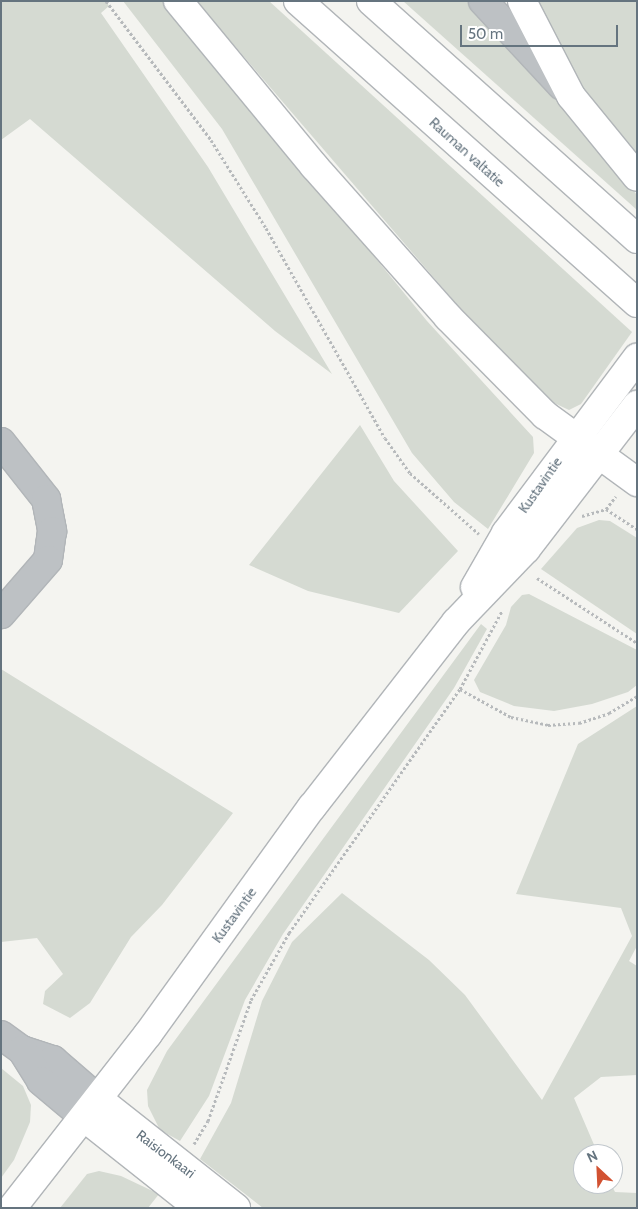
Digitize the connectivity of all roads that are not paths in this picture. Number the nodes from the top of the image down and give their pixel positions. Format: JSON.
{"nodes":[{"id":1,"x":178,"y":1,"type":"edge"},
{"id":2,"x":298,"y":1,"type":"edge"},
{"id":3,"x":371,"y":1,"type":"edge"},
{"id":4,"x":482,"y":1,"type":"edge"},
{"id":5,"x":522,"y":1,"type":"edge"},
{"id":6,"x":571,"y":96,"type":"junction"},
{"id":7,"x":637,"y":177,"type":"edge"},
{"id":8,"x":637,"y":238,"type":"edge"},
{"id":9,"x":637,"y":303,"type":"edge"},
{"id":10,"x":634,"y":362,"type":"edge"},
{"id":11,"x":637,"y":405,"type":"edge"},
{"id":12,"x":573,"y":439,"type":"junction"},
{"id":13,"x":1,"y":442,"type":"edge"},
{"id":14,"x":598,"y":458,"type":"junction"},
{"id":15,"x":637,"y":482,"type":"edge"},
{"id":16,"x":1,"y":614,"type":"edge"},
{"id":17,"x":456,"y":622,"type":"junction"},
{"id":18,"x":12,"y":1043,"type":"edge"},
{"id":19,"x":91,"y":1108,"type":"junction"},
{"id":20,"x":12,"y":1208,"type":"edge"},
{"id":21,"x":199,"y":1208,"type":"edge"},
{"id":22,"x":236,"y":1208,"type":"edge"}],
"edges":[{"from":1,"to":12,"type":"main road"},
{"from":2,"to":9,"type":"main road","name":"Rauman valtatie"},
{"from":3,"to":8,"type":"main road"},
{"from":4,"to":6,"type":"street"},
{"from":5,"to":6,"type":"main road"},
{"from":6,"to":7,"type":"main road"},
{"from":10,"to":12,"type":"main road","name":"Kustavintie"},
{"from":11,"to":14,"type":"main road","name":"Kustavintie"},
{"from":12,"to":14,"type":"main road"},
{"from":12,"to":17,"type":"main road","name":"Kustavintie"},
{"from":13,"to":16,"type":"street"},
{"from":14,"to":15,"type":"main road"},
{"from":14,"to":17,"type":"main road","name":"Kustavintie"},
{"from":17,"to":19,"type":"main road","name":"Kustavintie"},
{"from":18,"to":19,"type":"street"},
{"from":19,"to":20,"type":"main road","name":"Kustavintie"},
{"from":19,"to":21,"type":"main road","name":"Raisionkaari"},
{"from":19,"to":22,"type":"main road","name":"Raisionkaari"}]}
